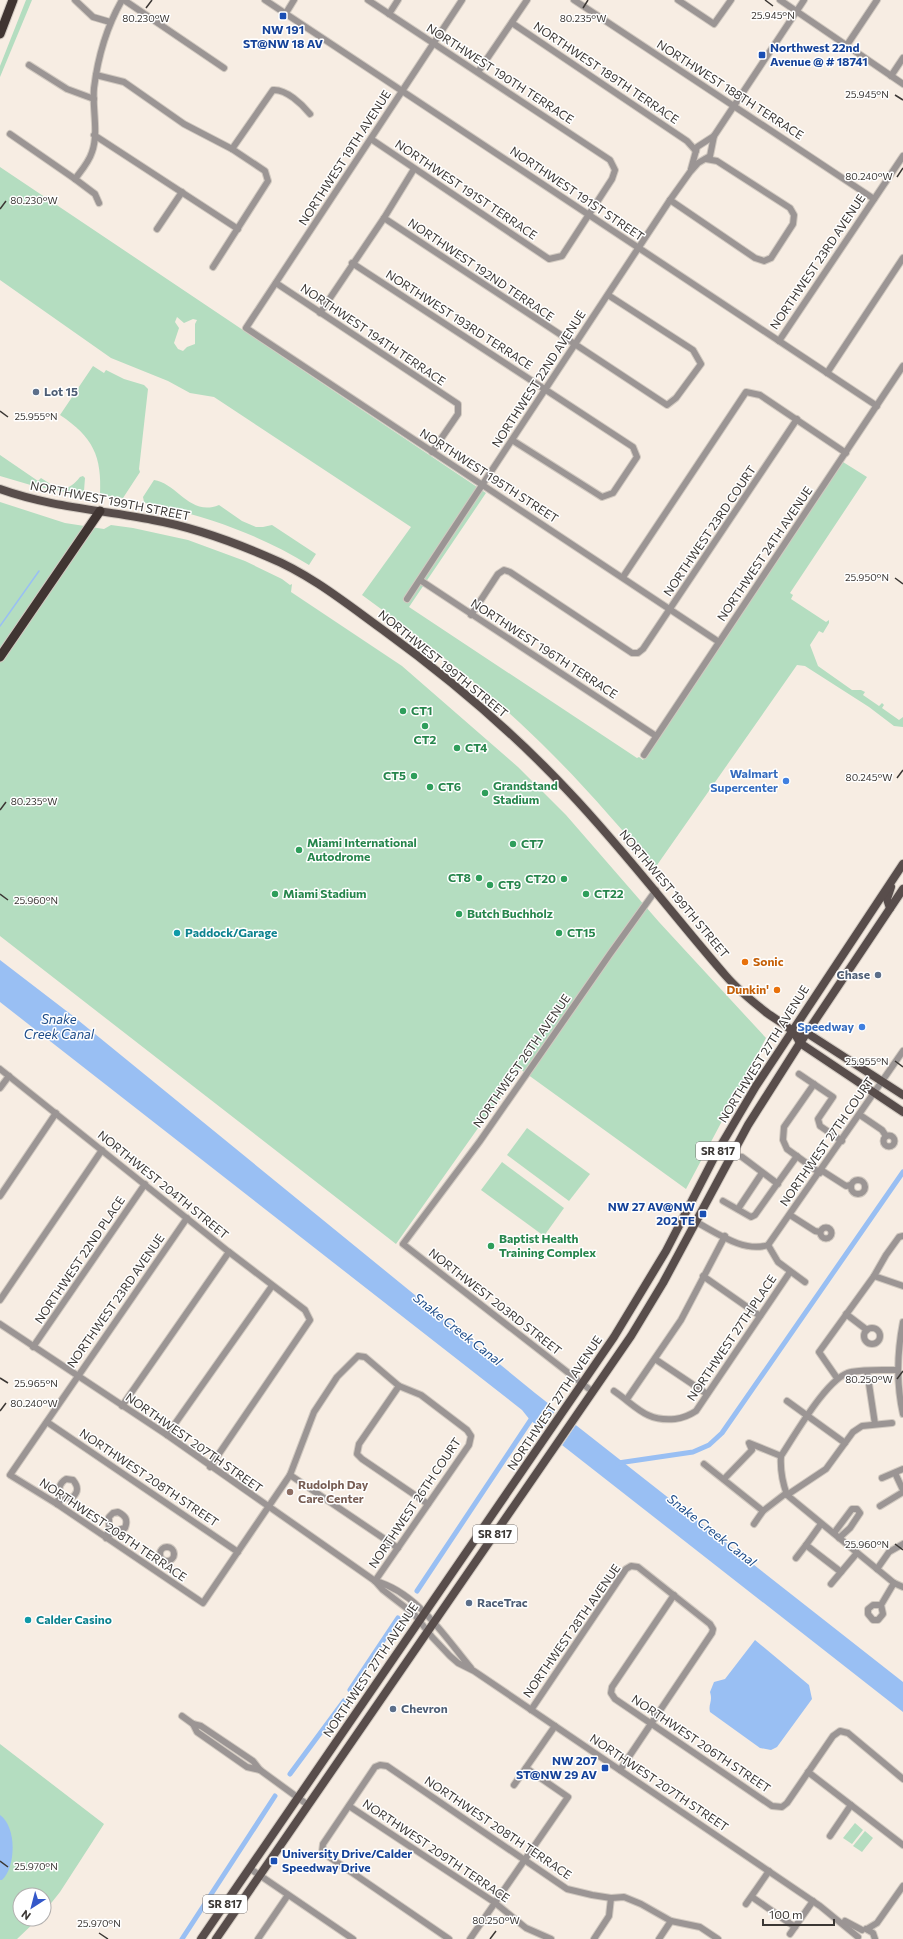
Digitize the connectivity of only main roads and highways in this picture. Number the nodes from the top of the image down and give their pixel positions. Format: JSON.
{"nodes":[{"id":1,"x":13,"y":0,"type":"edge"},
{"id":2,"x":0,"y":34,"type":"edge"},
{"id":3,"x":0,"y":489,"type":"edge"},
{"id":4,"x":100,"y":511,"type":"junction"},
{"id":5,"x":0,"y":657,"type":"edge"},
{"id":6,"x":903,"y":864,"type":"edge"},
{"id":7,"x":892,"y":880,"type":"junction"},
{"id":8,"x":903,"y":889,"type":"edge"},
{"id":9,"x":890,"y":908,"type":"junction"},
{"id":10,"x":792,"y":1030,"type":"junction"},
{"id":11,"x":807,"y":1033,"type":"junction"},
{"id":12,"x":800,"y":1043,"type":"junction"},
{"id":13,"x":903,"y":1095,"type":"edge"},
{"id":14,"x":903,"y":1112,"type":"edge"},
{"id":15,"x":717,"y":1152,"type":"junction"},
{"id":16,"x":729,"y":1159,"type":"junction"},
{"id":17,"x":652,"y":1276,"type":"junction"},
{"id":18,"x":663,"y":1283,"type":"junction"},
{"id":19,"x":361,"y":1705,"type":"junction"},
{"id":20,"x":372,"y":1712,"type":"junction"},
{"id":21,"x":201,"y":1939,"type":"edge"},
{"id":22,"x":216,"y":1939,"type":"edge"}],
"edges":[{"from":1,"to":2,"type":"highway"},
{"from":3,"to":4,"type":"main road","name":"NORTHWEST 199TH STREET"},
{"from":4,"to":5,"type":"highway"},
{"from":4,"to":10,"type":"main road","name":"NORTHWEST 199TH STREET"},
{"from":6,"to":7,"type":"main road","name":"NORTHWEST 27TH AVENUE","number":"SR 817"},
{"from":7,"to":9,"type":"main road"},
{"from":7,"to":10,"type":"main road","name":"NORTHWEST 27TH AVENUE","number":"SR 817"},
{"from":8,"to":9,"type":"main road","name":"NORTHWEST 27TH AVENUE","number":"SR 817"},
{"from":9,"to":11,"type":"main road","name":"NORTHWEST 27TH AVENUE","number":"SR 817"},
{"from":10,"to":11,"type":"main road","name":"NORTHWEST 199TH STREET"},
{"from":10,"to":12,"type":"main road","name":"NORTHWEST 199TH STREET"},
{"from":10,"to":15,"type":"main road","name":"NORTHWEST 27TH AVENUE","number":"SR 817"},
{"from":11,"to":12,"type":"main road","name":"NORTHWEST 27TH AVENUE","number":"SR 817"},
{"from":11,"to":13,"type":"main road","name":"NORTHWEST 199TH STREET"},
{"from":12,"to":14,"type":"main road","name":"NORTHWEST 199TH STREET"},
{"from":12,"to":16,"type":"main road","name":"NORTHWEST 27TH AVENUE","number":"SR 817"},
{"from":15,"to":16,"type":"main road"},
{"from":15,"to":17,"type":"main road","name":"NORTHWEST 27TH AVENUE","number":"SR 817"},
{"from":16,"to":18,"type":"main road","name":"NORTHWEST 27TH AVENUE","number":"SR 817"},
{"from":17,"to":18,"type":"main road"},
{"from":17,"to":19,"type":"main road","name":"NORTHWEST 27TH AVENUE","number":"SR 817"},
{"from":18,"to":20,"type":"main road","name":"NORTHWEST 27TH AVENUE","number":"SR 817"},
{"from":19,"to":20,"type":"main road"},
{"from":19,"to":21,"type":"main road","name":"NORTHWEST 27TH AVENUE","number":"SR 817"},
{"from":20,"to":22,"type":"main road","name":"NORTHWEST 27TH AVENUE","number":"SR 817"}]}
